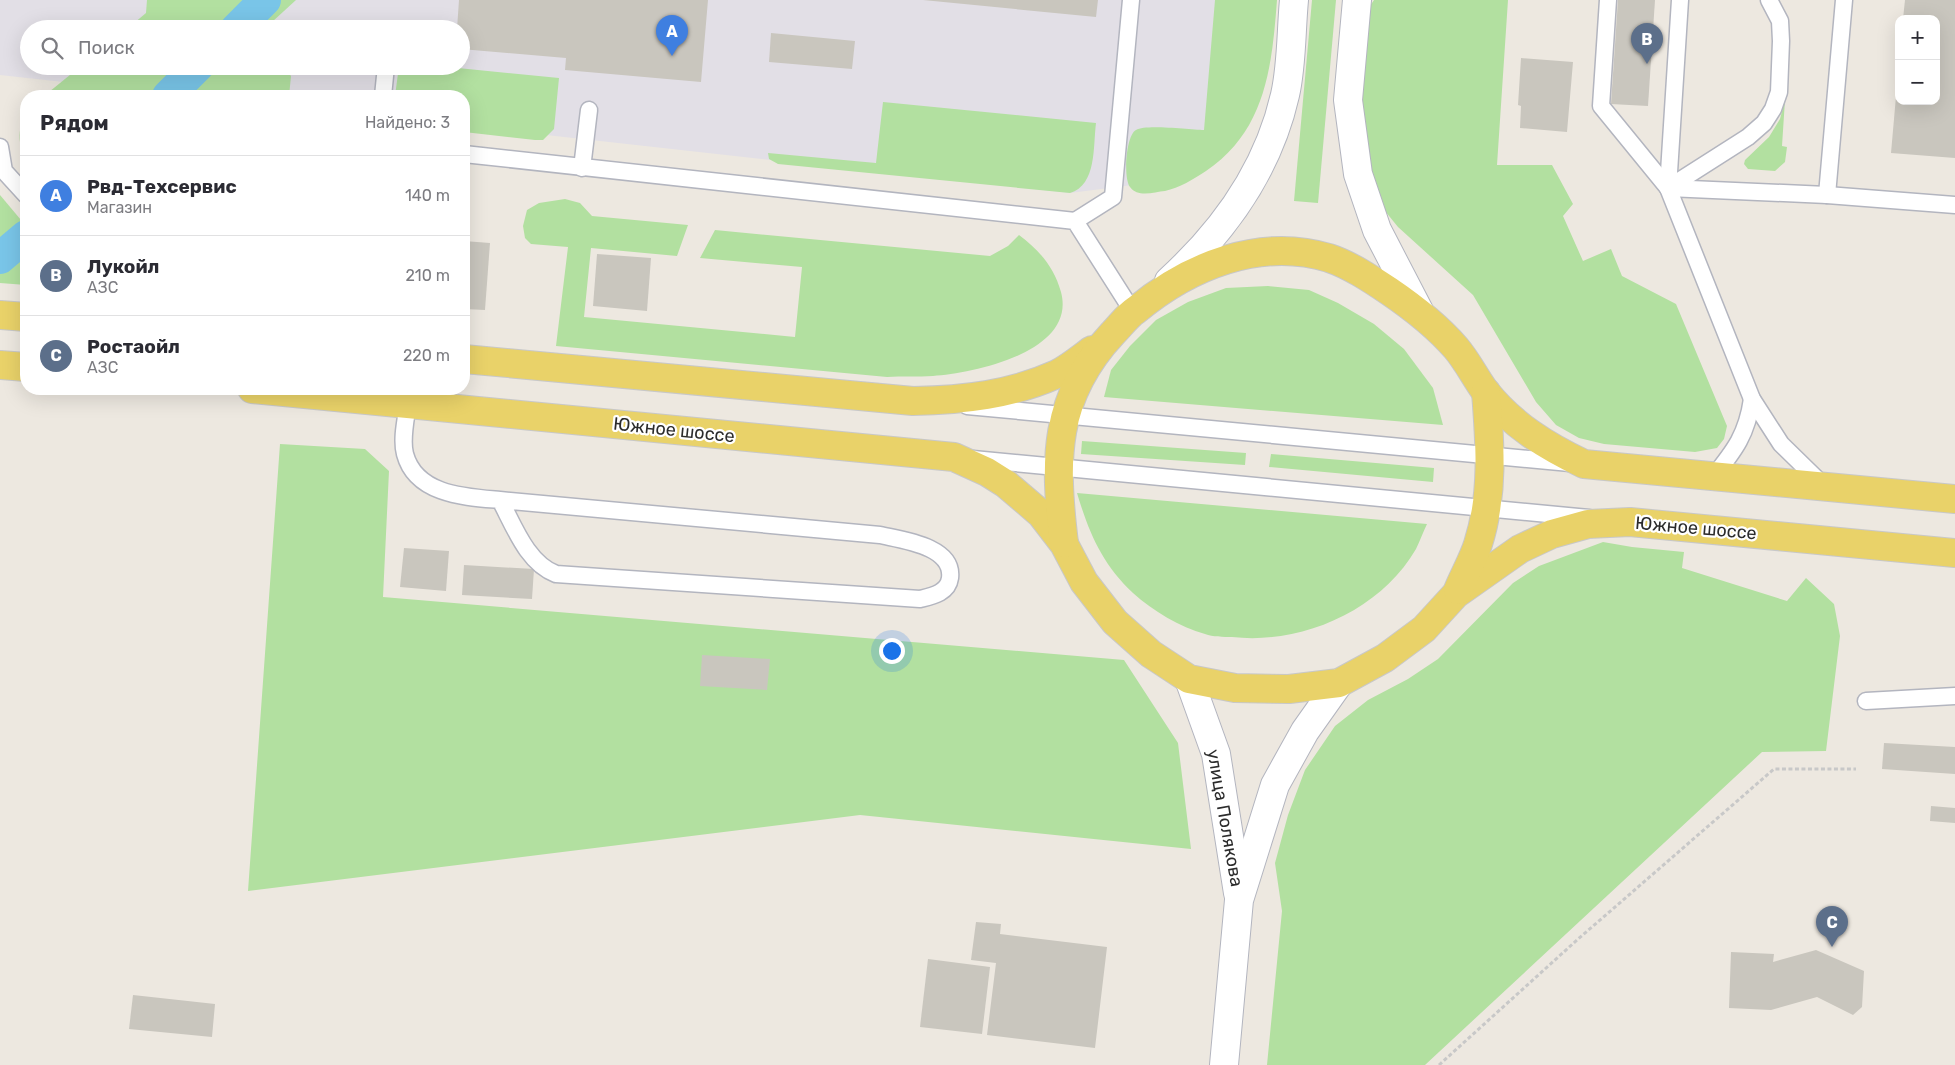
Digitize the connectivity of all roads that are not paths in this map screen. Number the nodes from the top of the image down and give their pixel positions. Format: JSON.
{"nodes":[{"id":1,"x":1131,"y":0,"type":"edge"},
{"id":2,"x":1294,"y":0,"type":"edge"},
{"id":3,"x":1357,"y":0,"type":"edge"},
{"id":4,"x":1608,"y":0,"type":"edge"},
{"id":5,"x":1680,"y":0,"type":"edge"},
{"id":6,"x":1769,"y":0,"type":"edge"},
{"id":7,"x":1844,"y":0,"type":"edge"},
{"id":8,"x":385,"y":75,"type":"edge"},
{"id":9,"x":384,"y":90,"type":"edge"},
{"id":10,"x":589,"y":110,"type":"dead end"},
{"id":11,"x":0,"y":147,"type":"edge"},
{"id":12,"x":470,"y":155,"type":"edge"},
{"id":13,"x":582,"y":168,"type":"junction"},
{"id":14,"x":2,"y":171,"type":"edge"},
{"id":15,"x":1668,"y":188,"type":"junction"},
{"id":16,"x":20,"y":189,"type":"edge"},
{"id":17,"x":1827,"y":195,"type":"junction"},
{"id":18,"x":1955,"y":205,"type":"edge"},
{"id":19,"x":1075,"y":221,"type":"junction"},
{"id":20,"x":1155,"y":294,"type":"junction"},
{"id":21,"x":1419,"y":311,"type":"junction"},
{"id":22,"x":1133,"y":312,"type":"junction"},
{"id":23,"x":0,"y":315,"type":"edge"},
{"id":24,"x":20,"y":317,"type":"edge"},
{"id":25,"x":1104,"y":343,"type":"junction"},
{"id":26,"x":470,"y":360,"type":"edge"},
{"id":27,"x":0,"y":365,"type":"edge"},
{"id":28,"x":20,"y":367,"type":"edge"},
{"id":29,"x":1486,"y":392,"type":"junction"},
{"id":30,"x":314,"y":395,"type":"edge"},
{"id":31,"x":1752,"y":399,"type":"junction"},
{"id":32,"x":913,"y":401,"type":"junction"},
{"id":33,"x":408,"y":404,"type":"junction"},
{"id":34,"x":1064,"y":416,"type":"junction"},
{"id":35,"x":1491,"y":456,"type":"junction"},
{"id":36,"x":954,"y":457,"type":"junction"},
{"id":37,"x":1584,"y":464,"type":"junction"},
{"id":38,"x":1059,"y":466,"type":"junction"},
{"id":39,"x":1713,"y":477,"type":"junction"},
{"id":40,"x":1824,"y":487,"type":"junction"},
{"id":41,"x":1955,"y":499,"type":"edge"},
{"id":42,"x":500,"y":500,"type":"junction"},
{"id":43,"x":1487,"y":508,"type":"junction"},
{"id":44,"x":1630,"y":522,"type":"junction"},
{"id":45,"x":1064,"y":544,"type":"junction"},
{"id":46,"x":1955,"y":553,"type":"edge"},
{"id":47,"x":1456,"y":594,"type":"junction"},
{"id":48,"x":1189,"y":680,"type":"junction"},
{"id":49,"x":1339,"y":683,"type":"junction"},
{"id":50,"x":1955,"y":696,"type":"edge"},
{"id":51,"x":1866,"y":701,"type":"dead end"},
{"id":52,"x":1239,"y":900,"type":"junction"},
{"id":53,"x":1224,"y":1065,"type":"edge"}],
"edges":[{"from":1,"to":19,"type":"lane"},
{"from":2,"to":20,"type":"main road"},
{"from":3,"to":21,"type":"main road"},
{"from":4,"to":15,"type":"lane"},
{"from":5,"to":15,"type":"lane"},
{"from":6,"to":15,"type":"lane"},
{"from":7,"to":17,"type":"lane"},
{"from":8,"to":9,"type":"lane"},
{"from":10,"to":13,"type":"lane"},
{"from":11,"to":14,"type":"lane"},
{"from":12,"to":13,"type":"lane"},
{"from":13,"to":19,"type":"lane"},
{"from":14,"to":16,"type":"lane"},
{"from":15,"to":17,"type":"lane"},
{"from":15,"to":31,"type":"lane"},
{"from":17,"to":18,"type":"lane"},
{"from":19,"to":22,"type":"lane"},
{"from":20,"to":21,"type":"main road","name":"Южное шоссе"},
{"from":20,"to":22,"type":"main road","name":"Южное шоссе"},
{"from":21,"to":29,"type":"main road","name":"Южное шоссе"},
{"from":22,"to":25,"type":"main road","name":"Южное шоссе"},
{"from":23,"to":24,"type":"main road"},
{"from":25,"to":32,"type":"main road","name":"Южное шоссе"},
{"from":25,"to":34,"type":"main road","name":"Южное шоссе"},
{"from":26,"to":32,"type":"main road","name":"Южное шоссе"},
{"from":27,"to":28,"type":"main road"},
{"from":29,"to":35,"type":"main road","name":"Южное шоссе"},
{"from":29,"to":37,"type":"main road","name":"Южное шоссе"},
{"from":30,"to":33,"type":"main road","name":"Южное шоссе"},
{"from":31,"to":39,"type":"lane"},
{"from":31,"to":40,"type":"lane"},
{"from":32,"to":34,"type":"lane"},
{"from":33,"to":36,"type":"main road","name":"Южное шоссе"},
{"from":33,"to":42,"type":"lane"},
{"from":34,"to":35,"type":"lane"},
{"from":34,"to":38,"type":"main road","name":"Южное шоссе"},
{"from":35,"to":37,"type":"lane"},
{"from":35,"to":43,"type":"main road","name":"Южное шоссе"},
{"from":36,"to":38,"type":"lane"},
{"from":36,"to":45,"type":"main road","name":"Южное шоссе"},
{"from":37,"to":39,"type":"main road","name":"Южное шоссе"},
{"from":38,"to":43,"type":"lane"},
{"from":38,"to":45,"type":"main road","name":"Южное шоссе"},
{"from":39,"to":40,"type":"main road","name":"Южное шоссе"},
{"from":40,"to":41,"type":"main road","name":"Южное шоссе"},
{"from":42,"to":42,"type":"lane"},
{"from":43,"to":44,"type":"lane"},
{"from":43,"to":47,"type":"main road","name":"Южное шоссе"},
{"from":44,"to":46,"type":"main road","name":"Южное шоссе"},
{"from":44,"to":47,"type":"main road","name":"Южное шоссе"},
{"from":45,"to":48,"type":"main road","name":"Южное шоссе"},
{"from":47,"to":49,"type":"main road","name":"Южное шоссе"},
{"from":48,"to":49,"type":"main road","name":"Южное шоссе"},
{"from":48,"to":52,"type":"main road","name":"улица Полякова"},
{"from":49,"to":52,"type":"main road","name":"улица Полякова"},
{"from":50,"to":51,"type":"lane"},
{"from":52,"to":53,"type":"main road","name":"улица Полякова"}]}
